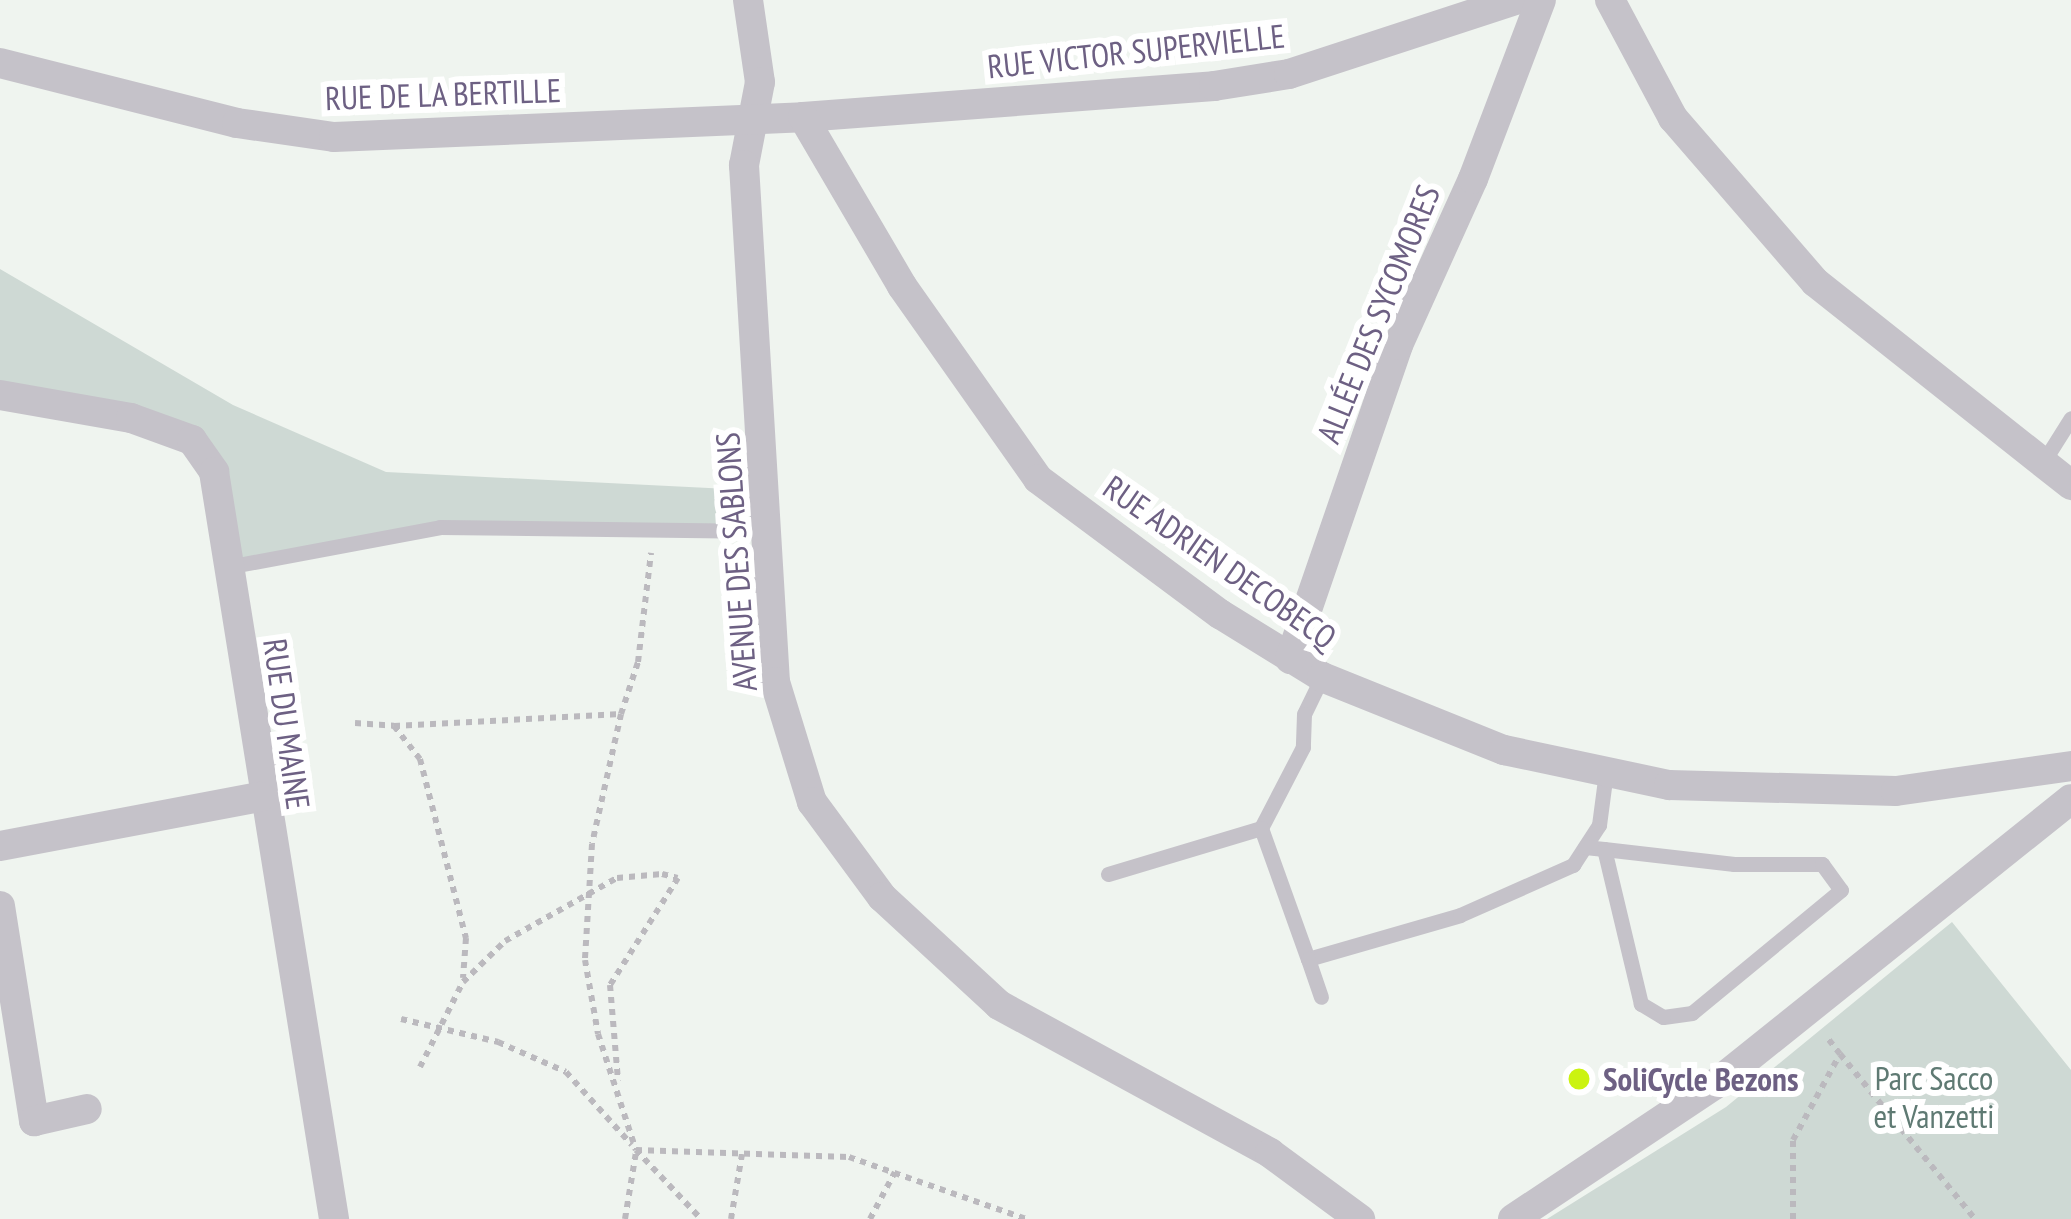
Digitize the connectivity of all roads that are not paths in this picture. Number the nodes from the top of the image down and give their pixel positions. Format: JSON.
{"nodes":[{"id":1,"x":748,"y":0,"type":"edge"},
{"id":2,"x":1516,"y":0,"type":"edge"},
{"id":3,"x":1541,"y":0,"type":"edge"},
{"id":4,"x":1610,"y":0,"type":"edge"},
{"id":5,"x":0,"y":62,"type":"edge"},
{"id":6,"x":803,"y":117,"type":"junction"},
{"id":7,"x":752,"y":120,"type":"junction"},
{"id":8,"x":0,"y":394,"type":"edge"},
{"id":9,"x":2071,"y":418,"type":"edge"},
{"id":10,"x":2042,"y":464,"type":"junction"},
{"id":11,"x":2071,"y":485,"type":"edge"},
{"id":12,"x":770,"y":531,"type":"junction"},
{"id":13,"x":227,"y":567,"type":"junction"},
{"id":14,"x":1290,"y":659,"type":"junction"},
{"id":15,"x":1322,"y":677,"type":"junction"},
{"id":16,"x":2071,"y":766,"type":"edge"},
{"id":17,"x":1606,"y":772,"type":"junction"},
{"id":18,"x":260,"y":797,"type":"junction"},
{"id":19,"x":2071,"y":799,"type":"edge"},
{"id":20,"x":1261,"y":827,"type":"junction"},
{"id":21,"x":0,"y":846,"type":"edge"},
{"id":22,"x":1585,"y":847,"type":"junction"},
{"id":23,"x":1604,"y":849,"type":"junction"},
{"id":24,"x":1108,"y":874,"type":"dead end"},
{"id":25,"x":0,"y":906,"type":"edge"},
{"id":26,"x":1308,"y":958,"type":"junction"},
{"id":27,"x":1321,"y":997,"type":"dead end"},
{"id":28,"x":87,"y":1109,"type":"dead end"},
{"id":29,"x":334,"y":1219,"type":"edge"},
{"id":30,"x":1360,"y":1219,"type":"edge"},
{"id":31,"x":1513,"y":1219,"type":"edge"}],
"edges":[{"from":1,"to":7,"type":"street","name":"AVENUE DES SABLONS"},
{"from":2,"to":6,"type":"street","name":"RUE VICTOR SUPERVIELLE"},
{"from":3,"to":14,"type":"street","name":"ALLÉE DES SYCOMORES"},
{"from":4,"to":10,"type":"street"},
{"from":5,"to":7,"type":"street","name":"RUE DE LA BERTILLE"},
{"from":6,"to":7,"type":"street","name":"RUE VICTOR SUPERVIELLE"},
{"from":6,"to":14,"type":"street","name":"RUE ADRIEN DECOBECQ"},
{"from":7,"to":12,"type":"street","name":"AVENUE DES SABLONS"},
{"from":8,"to":13,"type":"street","name":"RUE DU MAINE"},
{"from":9,"to":10,"type":"lane"},
{"from":10,"to":11,"type":"street"},
{"from":12,"to":13,"type":"lane"},
{"from":12,"to":30,"type":"street","name":"AVENUE DES SABLONS"},
{"from":13,"to":18,"type":"street","name":"RUE DU MAINE"},
{"from":14,"to":15,"type":"street","name":"RUE ADRIEN DECOBECQ"},
{"from":15,"to":17,"type":"street","name":"RUE ADRIEN DECOBECQ"},
{"from":15,"to":20,"type":"lane"},
{"from":16,"to":17,"type":"street","name":"RUE ADRIEN DECOBECQ"},
{"from":17,"to":22,"type":"lane"},
{"from":18,"to":21,"type":"street"},
{"from":18,"to":29,"type":"street","name":"RUE DU MAINE"},
{"from":19,"to":31,"type":"street"},
{"from":20,"to":24,"type":"lane"},
{"from":20,"to":26,"type":"lane"},
{"from":22,"to":23,"type":"lane"},
{"from":22,"to":26,"type":"lane"},
{"from":23,"to":23,"type":"lane"},
{"from":25,"to":28,"type":"street"},
{"from":26,"to":27,"type":"lane"}]}
